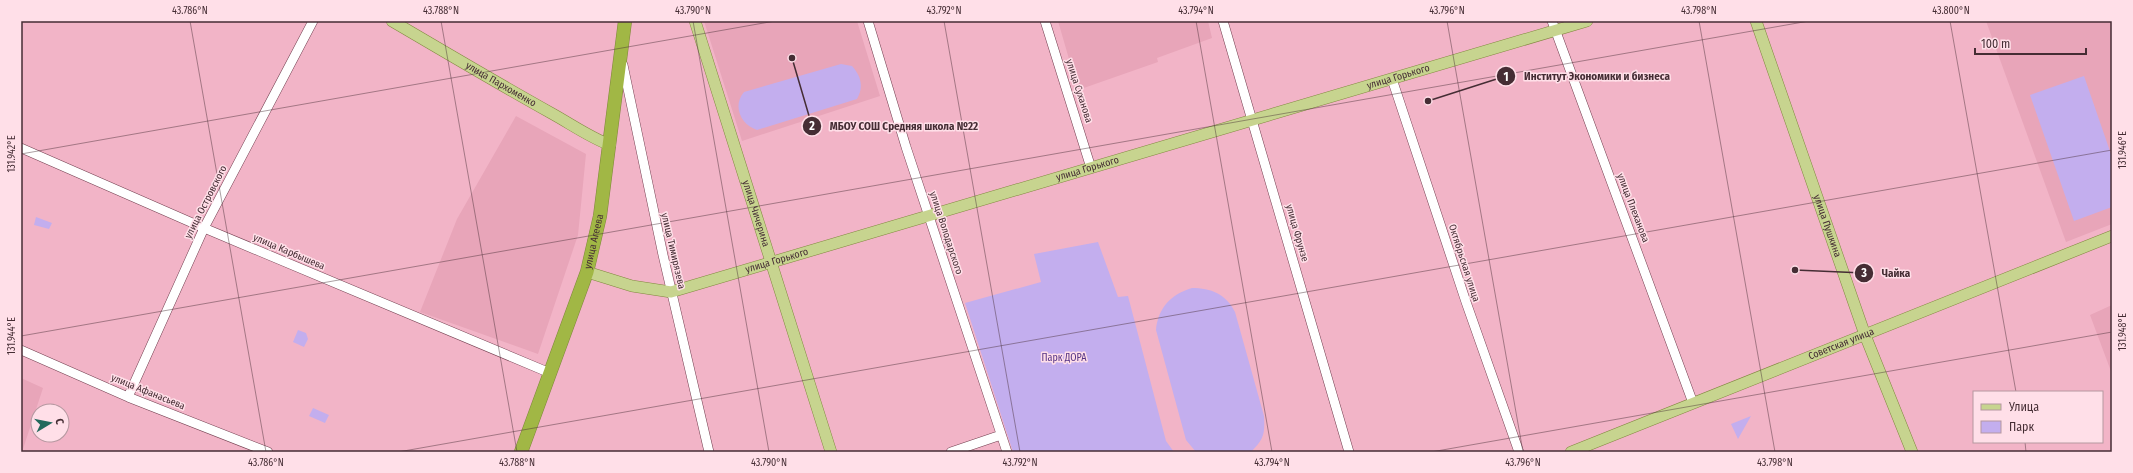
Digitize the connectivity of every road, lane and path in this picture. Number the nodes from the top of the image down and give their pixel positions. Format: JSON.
{"nodes":[{"id":1,"x":313,"y":21,"type":"edge"},
{"id":2,"x":392,"y":21,"type":"edge"},
{"id":3,"x":625,"y":21,"type":"edge"},
{"id":4,"x":695,"y":21,"type":"edge"},
{"id":5,"x":868,"y":21,"type":"edge"},
{"id":6,"x":1045,"y":21,"type":"edge"},
{"id":7,"x":1224,"y":21,"type":"edge"},
{"id":8,"x":1587,"y":21,"type":"edge"},
{"id":9,"x":1756,"y":21,"type":"edge"},
{"id":10,"x":1553,"y":26,"type":"edge"},
{"id":11,"x":621,"y":53,"type":"junction"},
{"id":12,"x":1392,"y":79,"type":"junction"},
{"id":13,"x":1253,"y":120,"type":"junction"},
{"id":14,"x":610,"y":145,"type":"junction"},
{"id":15,"x":21,"y":148,"type":"edge"},
{"id":16,"x":1092,"y":168,"type":"junction"},
{"id":17,"x":929,"y":216,"type":"junction"},
{"id":18,"x":204,"y":228,"type":"junction"},
{"id":19,"x":2112,"y":236,"type":"edge"},
{"id":20,"x":771,"y":264,"type":"junction"},
{"id":21,"x":587,"y":272,"type":"junction"},
{"id":22,"x":671,"y":292,"type":"junction"},
{"id":23,"x":1865,"y":335,"type":"junction"},
{"id":24,"x":21,"y":350,"type":"edge"},
{"id":25,"x":550,"y":373,"type":"junction"},
{"id":26,"x":128,"y":397,"type":"junction"},
{"id":27,"x":1694,"y":403,"type":"junction"},
{"id":28,"x":1001,"y":436,"type":"junction"},
{"id":29,"x":268,"y":452,"type":"edge"},
{"id":30,"x":521,"y":452,"type":"edge"},
{"id":31,"x":709,"y":452,"type":"edge"},
{"id":32,"x":831,"y":452,"type":"edge"},
{"id":33,"x":951,"y":452,"type":"edge"},
{"id":34,"x":1007,"y":452,"type":"edge"},
{"id":35,"x":1349,"y":452,"type":"edge"},
{"id":36,"x":1519,"y":452,"type":"edge"},
{"id":37,"x":1571,"y":452,"type":"edge"},
{"id":38,"x":1912,"y":452,"type":"edge"}],
"edges":[{"from":1,"to":18,"type":"street","name":"улица Островского"},
{"from":2,"to":14,"type":"main road","name":"улица Пархоменко"},
{"from":3,"to":11,"type":"highway","name":"улица Агеева"},
{"from":4,"to":20,"type":"main road","name":"улица Чичерина"},
{"from":5,"to":17,"type":"street","name":"улица Володарского"},
{"from":6,"to":16,"type":"street","name":"улица Суханова"},
{"from":7,"to":13,"type":"street","name":"улица Фрунзе"},
{"from":8,"to":10,"type":"main road","name":"улица Горького"},
{"from":9,"to":23,"type":"main road","name":"улица Пушкина"},
{"from":10,"to":12,"type":"main road","name":"улица Горького"},
{"from":10,"to":27,"type":"street","name":"улица Плеханова"},
{"from":11,"to":14,"type":"highway","name":"улица Агеева"},
{"from":11,"to":22,"type":"street","name":"улица Тимирязева"},
{"from":12,"to":13,"type":"main road","name":"улица Горького"},
{"from":12,"to":36,"type":"street","name":"Октябрьская улица"},
{"from":13,"to":16,"type":"main road","name":"улица Горького"},
{"from":13,"to":35,"type":"street","name":"улица Фрунзе"},
{"from":14,"to":21,"type":"highway","name":"улица Агеева"},
{"from":15,"to":18,"type":"street","name":"улица Карбышева"},
{"from":16,"to":17,"type":"main road","name":"улица Горького"},
{"from":17,"to":20,"type":"main road","name":"улица Горького"},
{"from":17,"to":28,"type":"street","name":"улица Володарского"},
{"from":18,"to":25,"type":"street","name":"улица Карбышева"},
{"from":18,"to":26,"type":"street","name":"улица Островского"},
{"from":19,"to":23,"type":"main road","name":"Советская улица"},
{"from":20,"to":22,"type":"main road","name":"улица Горького"},
{"from":20,"to":32,"type":"main road","name":"улица Чичерина"},
{"from":21,"to":22,"type":"main road","name":"улица Горького"},
{"from":21,"to":25,"type":"highway","name":"улица Агеева"},
{"from":22,"to":31,"type":"street","name":"улица Тимирязева"},
{"from":23,"to":27,"type":"main road","name":"Советская улица"},
{"from":23,"to":38,"type":"main road","name":"улица Пушкина"},
{"from":24,"to":26,"type":"street","name":"улица Афанасьева"},
{"from":25,"to":30,"type":"highway","name":"улица Агеева"},
{"from":26,"to":29,"type":"street","name":"улица Афанасьева"},
{"from":27,"to":37,"type":"main road","name":"Советская улица"},
{"from":28,"to":33,"type":"street"},
{"from":28,"to":34,"type":"street","name":"улица Володарского"}]}
